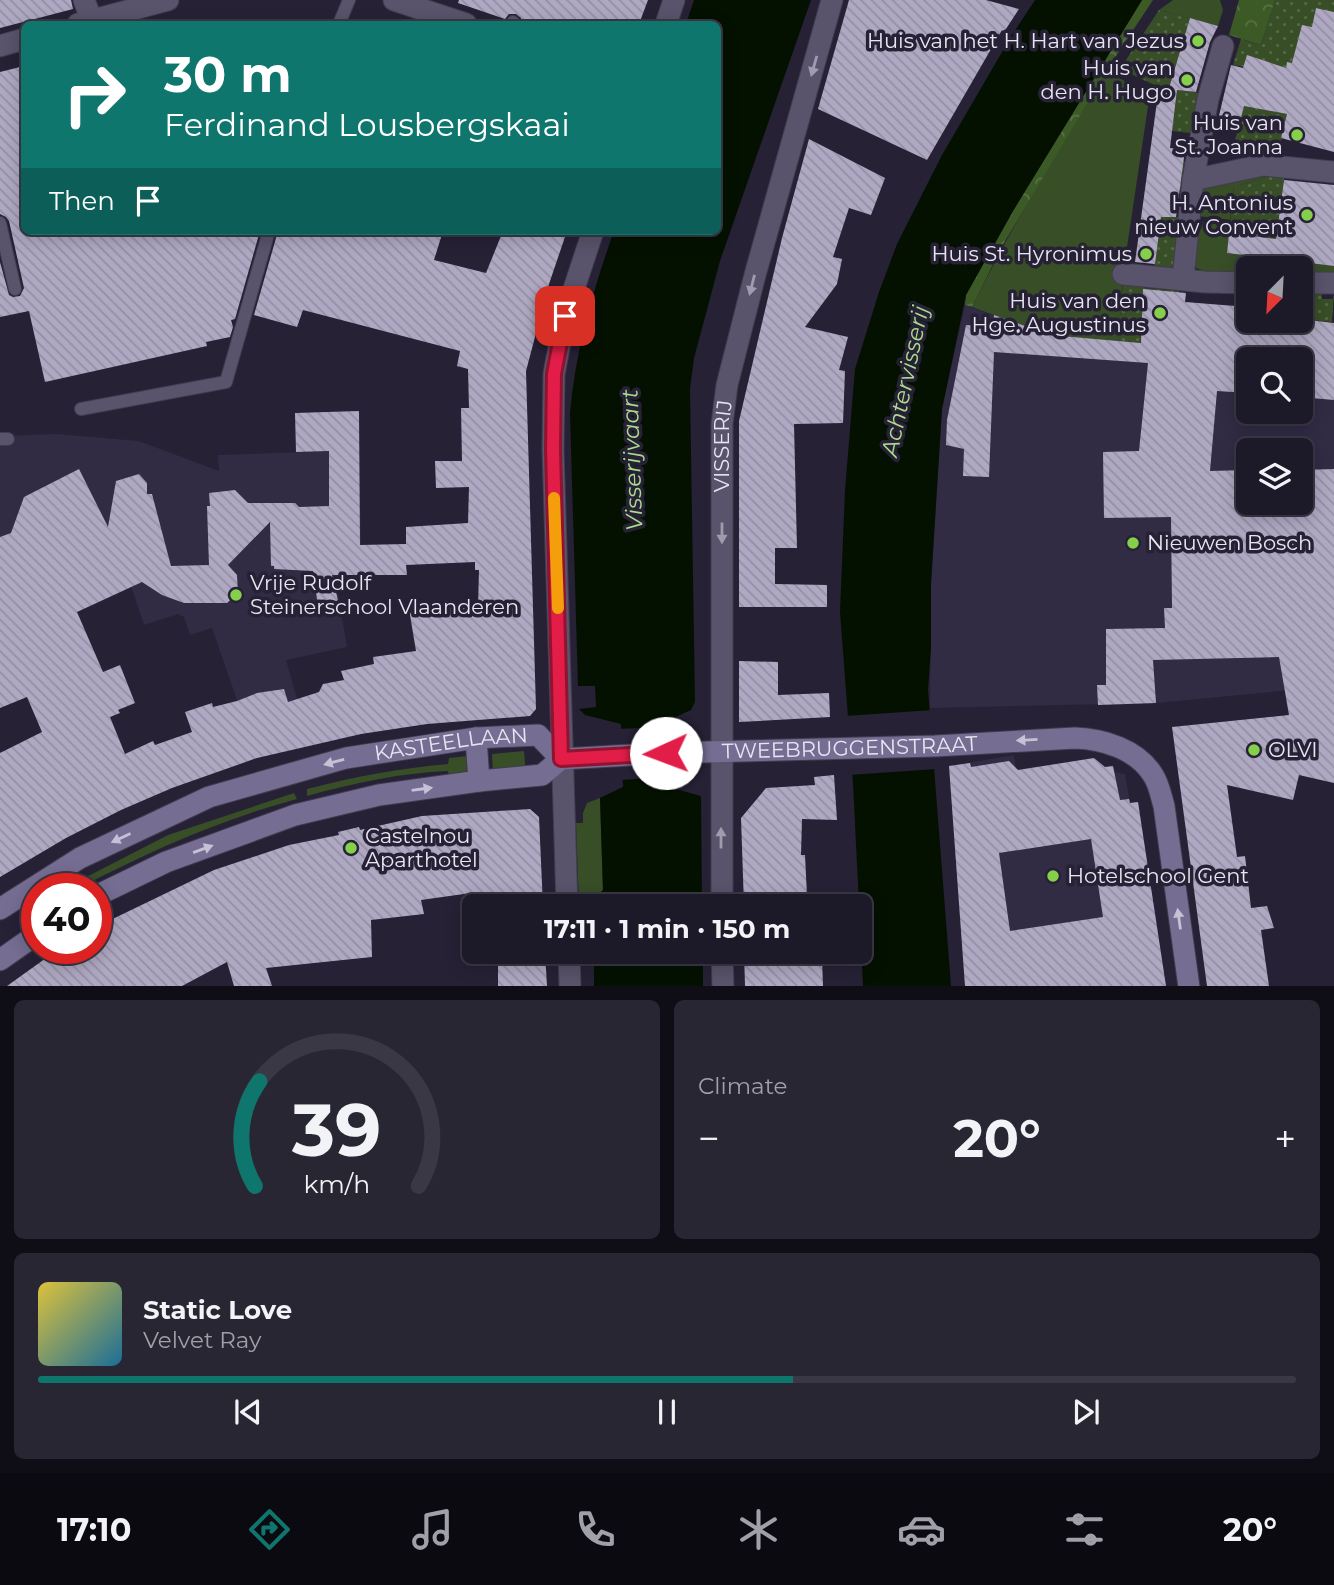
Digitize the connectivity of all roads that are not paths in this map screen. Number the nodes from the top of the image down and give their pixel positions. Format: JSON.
{"nodes":[{"id":1,"x":84,"y":0,"type":"edge"},
{"id":2,"x":168,"y":0,"type":"edge"},
{"id":3,"x":349,"y":0,"type":"edge"},
{"id":4,"x":394,"y":0,"type":"edge"},
{"id":5,"x":674,"y":0,"type":"edge"},
{"id":6,"x":832,"y":0,"type":"edge"},
{"id":7,"x":85,"y":21,"type":"edge"},
{"id":8,"x":92,"y":21,"type":"edge"},
{"id":9,"x":340,"y":21,"type":"edge"},
{"id":10,"x":457,"y":21,"type":"edge"},
{"id":11,"x":667,"y":21,"type":"edge"},
{"id":12,"x":21,"y":40,"type":"edge"},
{"id":13,"x":0,"y":46,"type":"edge"},
{"id":14,"x":1223,"y":46,"type":"dead end"},
{"id":15,"x":1334,"y":172,"type":"edge"},
{"id":16,"x":1193,"y":180,"type":"junction"},
{"id":17,"x":0,"y":223,"type":"edge"},
{"id":18,"x":268,"y":235,"type":"edge"},
{"id":19,"x":592,"y":235,"type":"edge"},
{"id":20,"x":1124,"y":274,"type":"dead end"},
{"id":21,"x":1183,"y":279,"type":"junction"},
{"id":22,"x":1236,"y":283,"type":"edge"},
{"id":23,"x":1313,"y":283,"type":"edge"},
{"id":24,"x":1334,"y":283,"type":"edge"},
{"id":25,"x":15,"y":289,"type":"dead end"},
{"id":26,"x":81,"y":408,"type":"dead end"},
{"id":27,"x":477,"y":738,"type":"junction"},
{"id":28,"x":721,"y":752,"type":"junction"},
{"id":29,"x":561,"y":759,"type":"junction"},
{"id":30,"x":479,"y":781,"type":"junction"},
{"id":31,"x":112,"y":888,"type":"edge"},
{"id":32,"x":567,"y":894,"type":"edge"},
{"id":33,"x":722,"y":894,"type":"edge"},
{"id":34,"x":0,"y":909,"type":"edge"},
{"id":35,"x":21,"y":945,"type":"edge"},
{"id":36,"x":0,"y":960,"type":"edge"},
{"id":37,"x":569,"y":964,"type":"edge"},
{"id":38,"x":722,"y":964,"type":"edge"},
{"id":39,"x":570,"y":986,"type":"edge"},
{"id":40,"x":723,"y":986,"type":"edge"},
{"id":41,"x":1189,"y":986,"type":"edge"}],
"edges":[{"from":1,"to":7,"type":"street"},
{"from":2,"to":8,"type":"street"},
{"from":3,"to":9,"type":"lane"},
{"from":4,"to":10,"type":"street"},
{"from":5,"to":11,"type":"street"},
{"from":6,"to":28,"type":"street","name":"VISSERIJ","one_way":true},
{"from":12,"to":13,"type":"street"},
{"from":14,"to":16,"type":"street"},
{"from":15,"to":16,"type":"street"},
{"from":16,"to":21,"type":"street"},
{"from":17,"to":25,"type":"lane"},
{"from":18,"to":26,"type":"lane"},
{"from":19,"to":29,"type":"street"},
{"from":20,"to":21,"type":"street"},
{"from":21,"to":22,"type":"street"},
{"from":23,"to":24,"type":"street"},
{"from":27,"to":29,"type":"street","name":"KASTEELLAAN"},
{"from":27,"to":30,"type":"street"},
{"from":27,"to":34,"type":"street","name":"KASTEELLAAN","one_way":true},
{"from":28,"to":29,"type":"street","name":"TWEEBRUGGENSTRAAT"},
{"from":33,"to":28,"type":"street","name":"VISSERIJ","one_way":true},
{"from":41,"to":28,"type":"street","name":"TWEEBRUGGENSTRAAT","one_way":true},
{"from":29,"to":30,"type":"street","name":"KASTEELLAAN"},
{"from":29,"to":32,"type":"street"},
{"from":31,"to":30,"type":"street","name":"KASTEELLAAN","one_way":true},
{"from":35,"to":36,"type":"street"},
{"from":37,"to":39,"type":"street"},
{"from":38,"to":40,"type":"street"}]}
